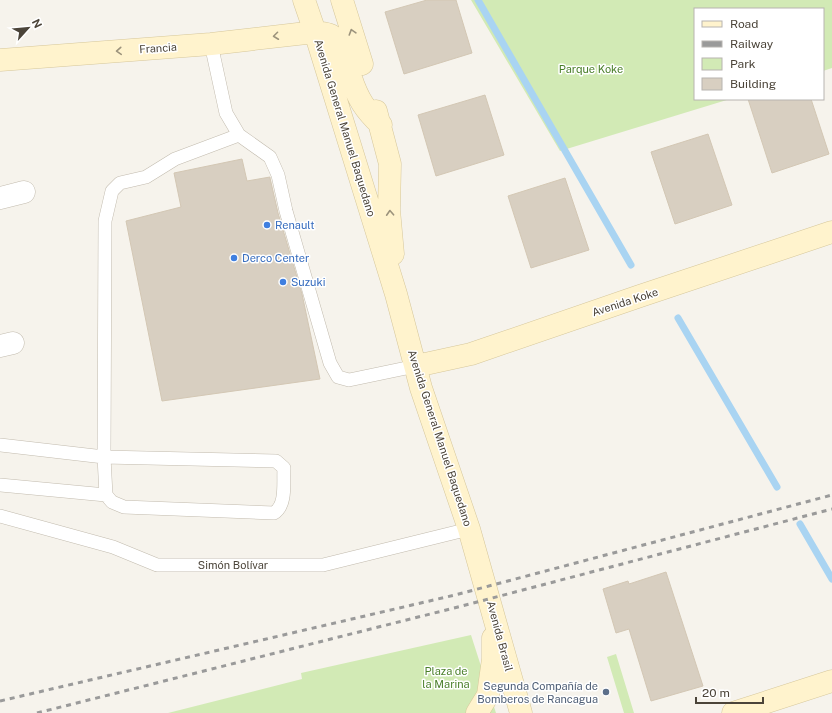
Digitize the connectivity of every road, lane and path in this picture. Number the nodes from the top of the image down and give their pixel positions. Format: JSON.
{"nodes":[{"id":1,"x":304,"y":0,"type":"edge"},
{"id":2,"x":342,"y":0,"type":"edge"},
{"id":3,"x":315,"y":32,"type":"junction"},
{"id":4,"x":211,"y":44,"type":"junction"},
{"id":5,"x":0,"y":60,"type":"edge"},
{"id":6,"x":381,"y":125,"type":"junction"},
{"id":7,"x":239,"y":135,"type":"junction"},
{"id":8,"x":24,"y":192,"type":"dead end"},
{"id":9,"x":0,"y":198,"type":"edge"},
{"id":10,"x":832,"y":232,"type":"edge"},
{"id":11,"x":396,"y":294,"type":"junction"},
{"id":12,"x":416,"y":366,"type":"junction"},
{"id":13,"x":0,"y":444,"type":"edge"},
{"id":14,"x":104,"y":457,"type":"junction"},
{"id":15,"x":0,"y":485,"type":"edge"},
{"id":16,"x":106,"y":495,"type":"junction"},
{"id":17,"x":0,"y":516,"type":"edge"},
{"id":18,"x":469,"y":529,"type":"junction"},
{"id":19,"x":485,"y":581,"type":"junction"},
{"id":20,"x":832,"y":681,"type":"edge"},
{"id":21,"x":477,"y":713,"type":"edge"},
{"id":22,"x":521,"y":713,"type":"edge"},
{"id":23,"x":733,"y":713,"type":"edge"}],
"edges":[{"from":1,"to":3,"type":"main road","name":"Avenida General Manuel Baquedano"},
{"from":6,"to":2,"type":"main road","name":"Avenida General Manuel Baquedano","one_way":true},
{"from":3,"to":4,"type":"main road","name":"Francia","one_way":true},
{"from":3,"to":6,"type":"main road","name":"Avenida General Manuel Baquedano"},
{"from":3,"to":11,"type":"main road","name":"Avenida General Manuel Baquedano"},
{"from":4,"to":5,"type":"main road","name":"Francia","one_way":true},
{"from":4,"to":7,"type":"lane"},
{"from":11,"to":6,"type":"main road","name":"Avenida General Manuel Baquedano","one_way":true},
{"from":7,"to":12,"type":"lane"},
{"from":7,"to":14,"type":"lane"},
{"from":8,"to":9,"type":"street"},
{"from":10,"to":12,"type":"main road","name":"Avenida Koke"},
{"from":11,"to":12,"type":"main road","name":"Avenida General Manuel Baquedano"},
{"from":12,"to":18,"type":"main road","name":"Avenida General Manuel Baquedano"},
{"from":13,"to":14,"type":"lane"},
{"from":14,"to":16,"type":"lane"},
{"from":14,"to":16,"type":"lane"},
{"from":15,"to":16,"type":"lane"},
{"from":17,"to":18,"type":"lane","name":"Simón Bolívar"},
{"from":18,"to":19,"type":"main road","name":"Avenida General Manuel Baquedano"},
{"from":19,"to":21,"type":"main road"},
{"from":19,"to":22,"type":"main road","name":"Avenida Brasil"},
{"from":20,"to":23,"type":"main road"}]}
